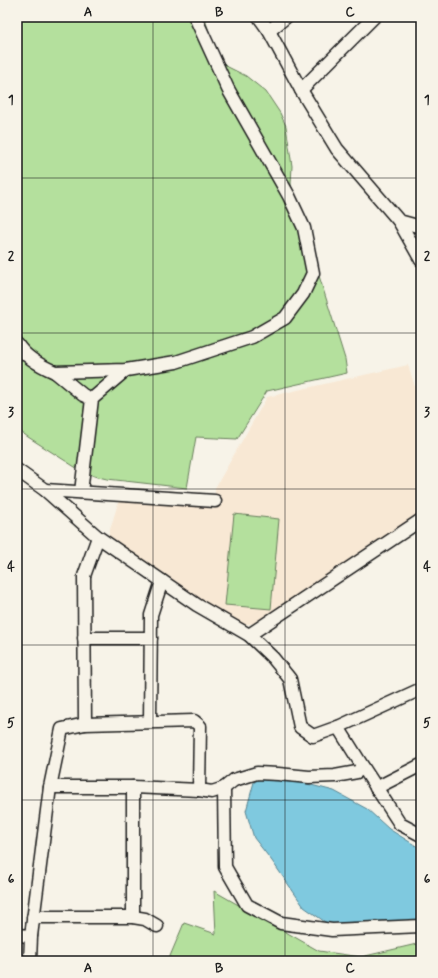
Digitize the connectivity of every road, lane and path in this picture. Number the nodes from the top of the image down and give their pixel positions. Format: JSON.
{"nodes":[{"id":1,"x":195,"y":17,"type":"edge"},
{"id":2,"x":259,"y":17,"type":"edge"},
{"id":3,"x":286,"y":17,"type":"edge"},
{"id":4,"x":374,"y":17,"type":"edge"},
{"id":5,"x":269,"y":31,"type":"junction"},
{"id":6,"x":301,"y":90,"type":"junction"},
{"id":7,"x":399,"y":221,"type":"junction"},
{"id":8,"x":421,"y":227,"type":"edge"},
{"id":9,"x":421,"y":260,"type":"edge"},
{"id":10,"x":17,"y":344,"type":"edge"},
{"id":11,"x":126,"y":370,"type":"junction"},
{"id":12,"x":55,"y":372,"type":"junction"},
{"id":13,"x":92,"y":399,"type":"junction"},
{"id":14,"x":17,"y":470,"type":"edge"},
{"id":15,"x":45,"y":490,"type":"junction"},
{"id":16,"x":82,"y":492,"type":"junction"},
{"id":17,"x":215,"y":501,"type":"dead end"},
{"id":18,"x":421,"y":520,"type":"edge"},
{"id":19,"x":98,"y":537,"type":"junction"},
{"id":20,"x":162,"y":581,"type":"junction"},
{"id":21,"x":249,"y":635,"type":"junction"},
{"id":22,"x":84,"y":638,"type":"junction"},
{"id":23,"x":151,"y":638,"type":"junction"},
{"id":24,"x":421,"y":689,"type":"edge"},
{"id":25,"x":150,"y":721,"type":"junction"},
{"id":26,"x":85,"y":724,"type":"junction"},
{"id":27,"x":338,"y":727,"type":"junction"},
{"id":28,"x":421,"y":765,"type":"edge"},
{"id":29,"x":362,"y":767,"type":"junction"},
{"id":30,"x":50,"y":787,"type":"junction"},
{"id":31,"x":133,"y":788,"type":"junction"},
{"id":32,"x":224,"y":788,"type":"junction"},
{"id":33,"x":376,"y":788,"type":"junction"},
{"id":34,"x":199,"y":790,"type":"junction"},
{"id":35,"x":421,"y":835,"type":"edge"},
{"id":36,"x":34,"y":917,"type":"junction"},
{"id":37,"x":133,"y":917,"type":"junction"},
{"id":38,"x":157,"y":926,"type":"dead end"},
{"id":39,"x":421,"y":926,"type":"edge"},
{"id":40,"x":17,"y":934,"type":"edge"},
{"id":41,"x":31,"y":936,"type":"junction"},
{"id":42,"x":30,"y":961,"type":"edge"}],
"edges":[{"from":1,"to":11,"type":"street"},
{"from":2,"to":5,"type":"street"},
{"from":3,"to":5,"type":"street"},
{"from":4,"to":6,"type":"street"},
{"from":5,"to":6,"type":"street"},
{"from":6,"to":7,"type":"street"},
{"from":7,"to":8,"type":"street"},
{"from":7,"to":9,"type":"street"},
{"from":10,"to":12,"type":"street"},
{"from":11,"to":12,"type":"street"},
{"from":11,"to":13,"type":"street"},
{"from":12,"to":13,"type":"street"},
{"from":13,"to":16,"type":"street"},
{"from":14,"to":15,"type":"street"},
{"from":15,"to":16,"type":"street"},
{"from":15,"to":19,"type":"street"},
{"from":16,"to":17,"type":"street"},
{"from":18,"to":21,"type":"street"},
{"from":19,"to":20,"type":"street"},
{"from":19,"to":22,"type":"street"},
{"from":20,"to":21,"type":"street"},
{"from":20,"to":23,"type":"street"},
{"from":21,"to":27,"type":"street"},
{"from":22,"to":23,"type":"street"},
{"from":22,"to":26,"type":"street"},
{"from":23,"to":25,"type":"street"},
{"from":24,"to":27,"type":"street"},
{"from":25,"to":26,"type":"street"},
{"from":25,"to":34,"type":"street"},
{"from":26,"to":30,"type":"street"},
{"from":27,"to":29,"type":"street"},
{"from":28,"to":33,"type":"street"},
{"from":29,"to":32,"type":"street"},
{"from":29,"to":33,"type":"street"},
{"from":30,"to":31,"type":"street"},
{"from":30,"to":36,"type":"street"},
{"from":31,"to":34,"type":"street"},
{"from":31,"to":37,"type":"street"},
{"from":32,"to":34,"type":"street"},
{"from":32,"to":39,"type":"street"},
{"from":33,"to":35,"type":"street"},
{"from":36,"to":37,"type":"street"},
{"from":36,"to":41,"type":"street"},
{"from":37,"to":38,"type":"street"},
{"from":40,"to":41,"type":"street"},
{"from":41,"to":42,"type":"street"}]}
